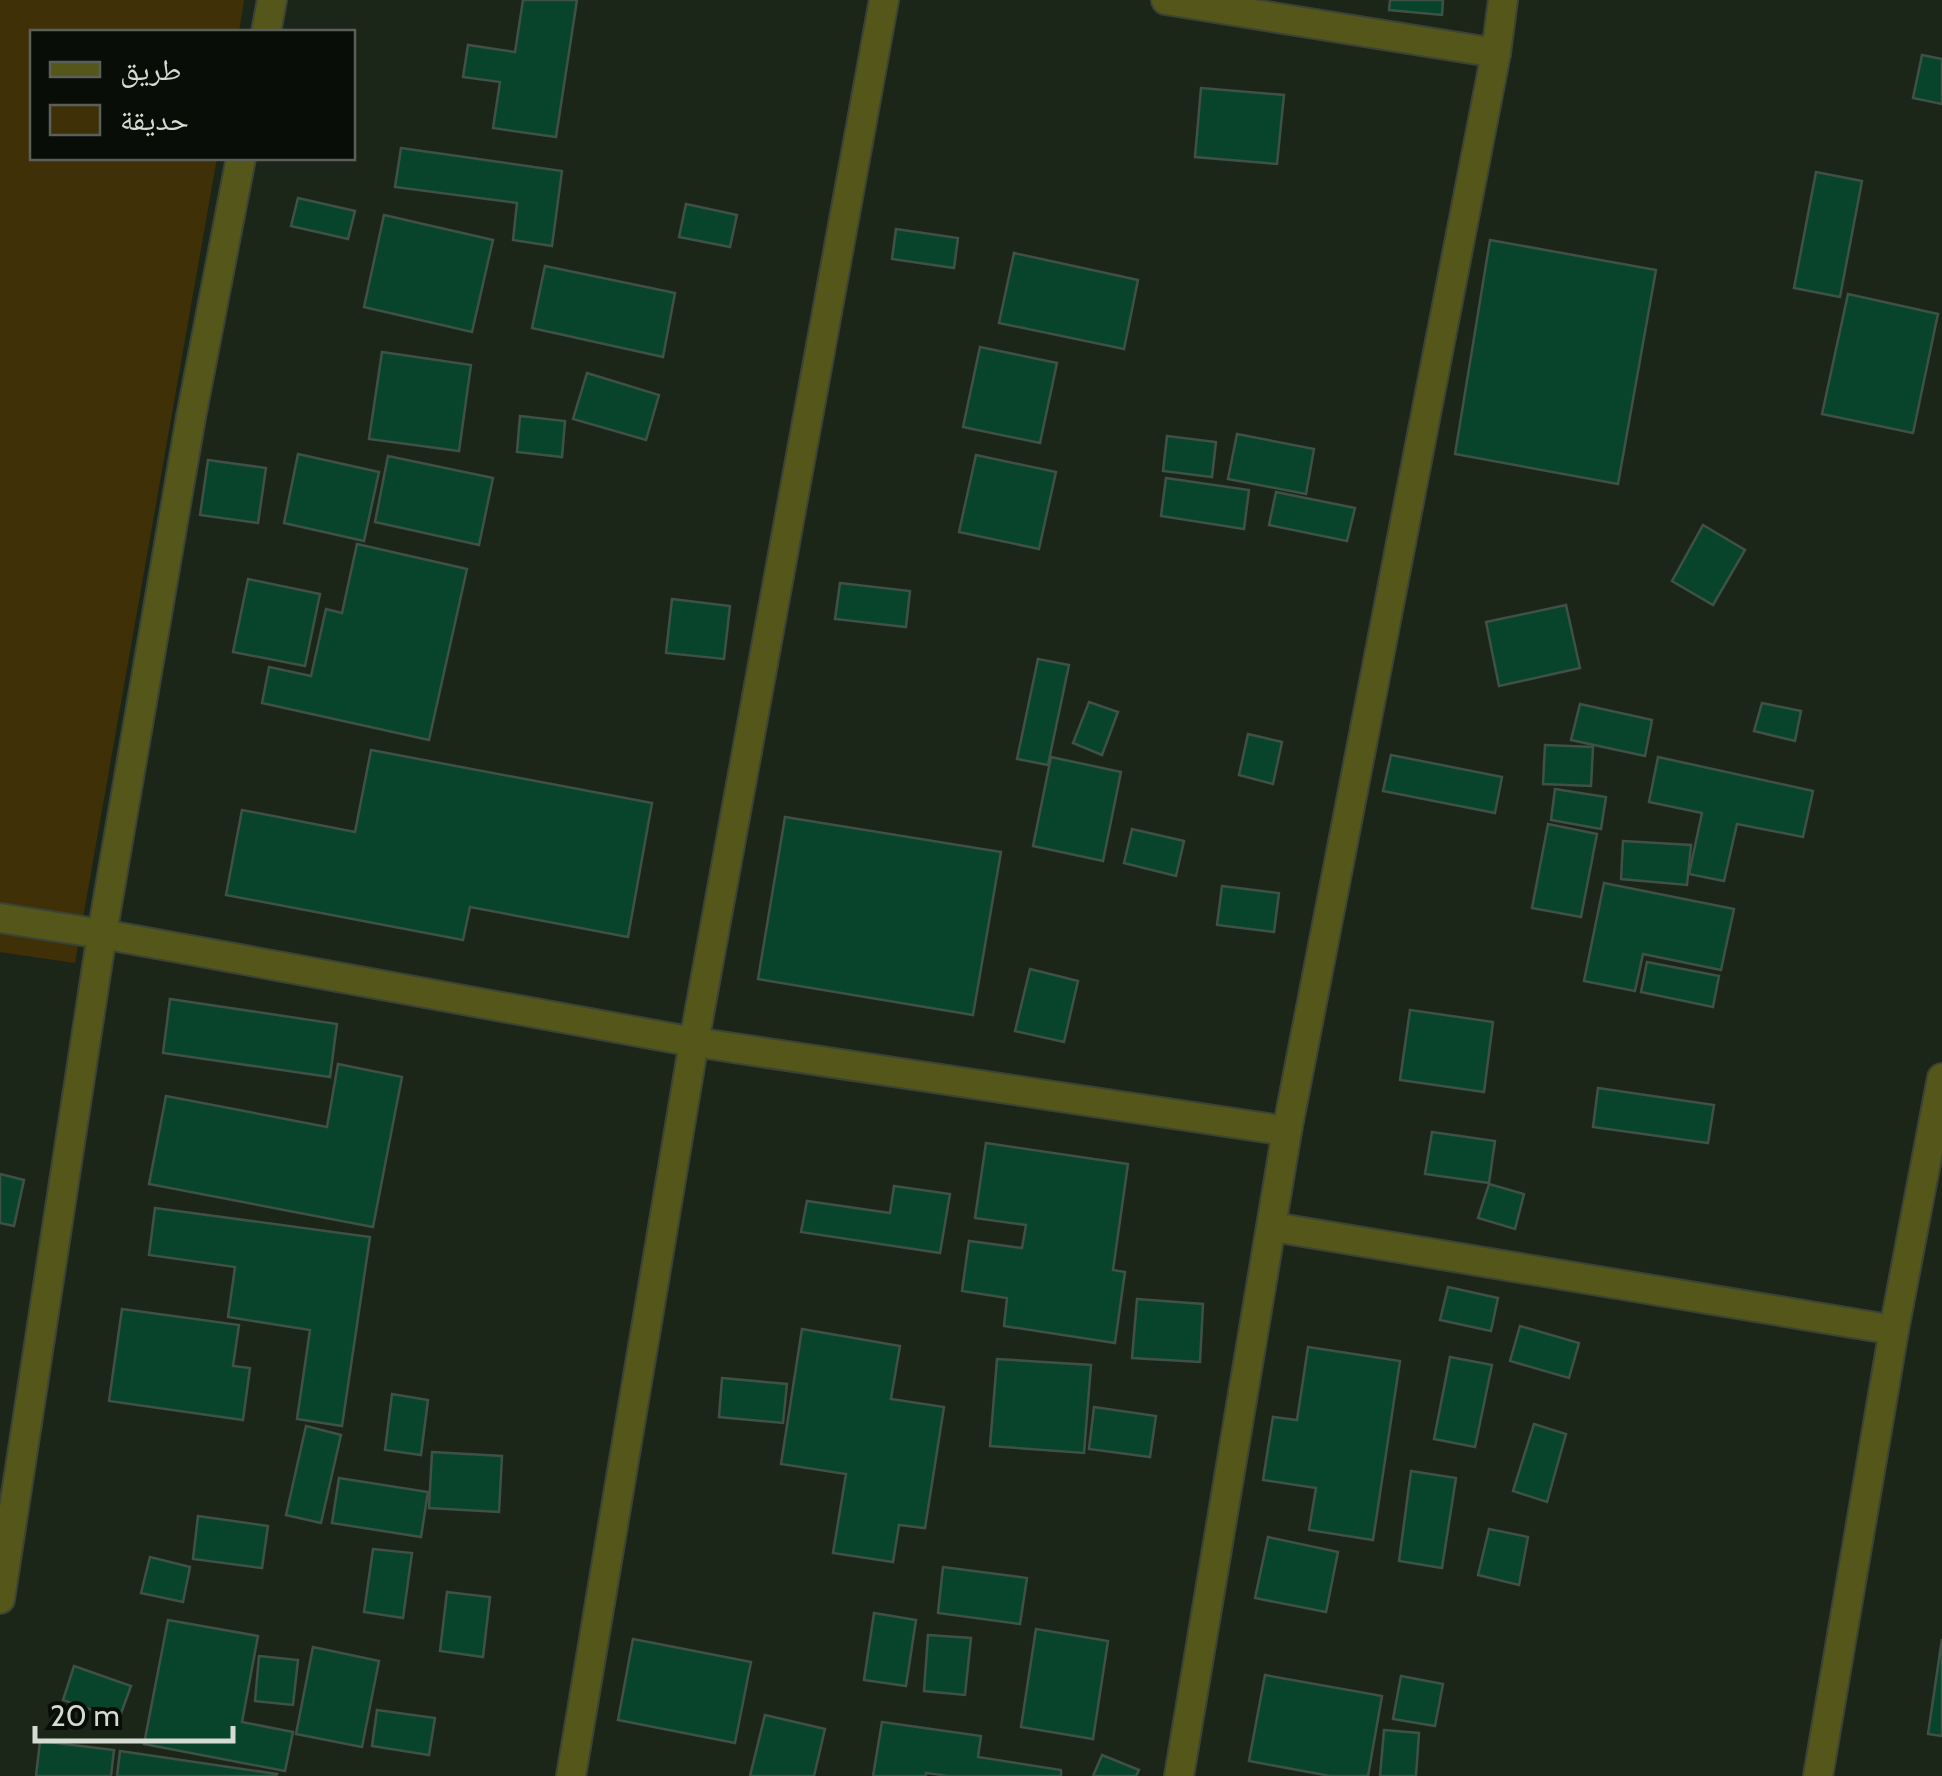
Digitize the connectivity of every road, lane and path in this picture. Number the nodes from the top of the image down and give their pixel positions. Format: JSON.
{"nodes":[{"id":1,"x":272,"y":0,"type":"edge"},
{"id":2,"x":884,"y":0,"type":"edge"},
{"id":3,"x":1166,"y":0,"type":"edge"},
{"id":4,"x":1503,"y":0,"type":"edge"},
{"id":5,"x":266,"y":30,"type":"edge"},
{"id":6,"x":1496,"y":54,"type":"junction"},
{"id":7,"x":241,"y":160,"type":"edge"},
{"id":8,"x":0,"y":918,"type":"edge"},
{"id":9,"x":102,"y":934,"type":"junction"},
{"id":10,"x":694,"y":1042,"type":"junction"},
{"id":11,"x":1942,"y":1078,"type":"edge"},
{"id":12,"x":1939,"y":1117,"type":"edge"},
{"id":13,"x":1287,"y":1131,"type":"junction"},
{"id":14,"x":1273,"y":1227,"type":"junction"},
{"id":15,"x":1894,"y":1330,"type":"junction"},
{"id":16,"x":0,"y":1599,"type":"edge"},
{"id":17,"x":571,"y":1776,"type":"edge"},
{"id":18,"x":1179,"y":1776,"type":"edge"},
{"id":19,"x":1818,"y":1776,"type":"edge"}],
"edges":[{"from":1,"to":5,"type":"street"},
{"from":2,"to":10,"type":"street"},
{"from":3,"to":6,"type":"street"},
{"from":4,"to":6,"type":"street"},
{"from":6,"to":13,"type":"street"},
{"from":7,"to":9,"type":"street"},
{"from":8,"to":9,"type":"street"},
{"from":9,"to":10,"type":"street"},
{"from":9,"to":16,"type":"street"},
{"from":10,"to":13,"type":"street"},
{"from":10,"to":17,"type":"street"},
{"from":11,"to":12,"type":"street"},
{"from":12,"to":15,"type":"street"},
{"from":13,"to":14,"type":"street"},
{"from":14,"to":15,"type":"street"},
{"from":14,"to":18,"type":"street"},
{"from":15,"to":19,"type":"street"}]}
